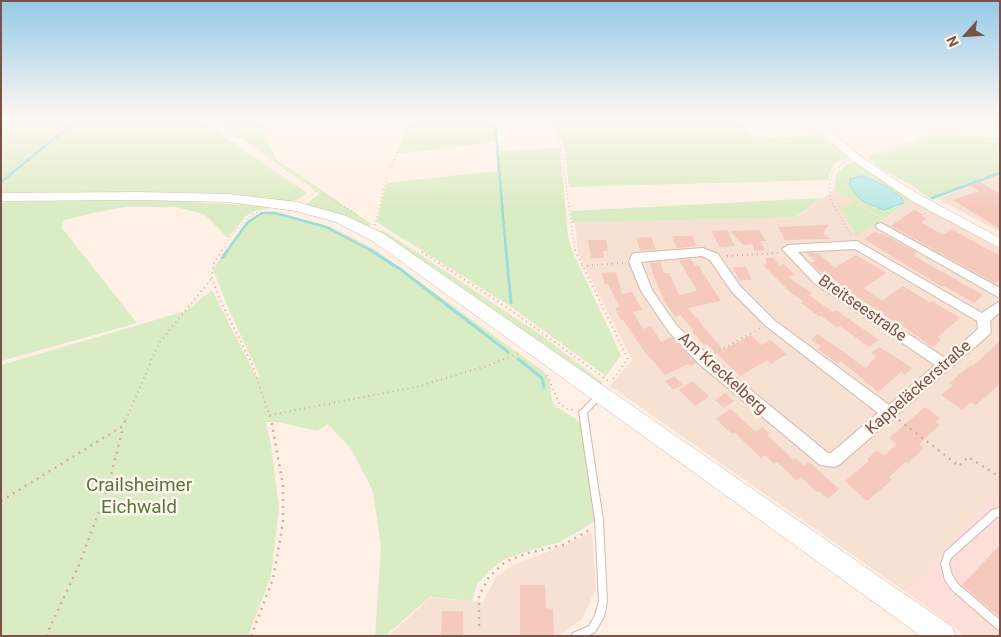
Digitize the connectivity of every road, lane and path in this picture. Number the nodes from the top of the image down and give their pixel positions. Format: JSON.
{"nodes":[{"id":1,"x":257,"y":150,"type":"edge"},
{"id":2,"x":398,"y":150,"type":"edge"},
{"id":3,"x":561,"y":150,"type":"edge"},
{"id":4,"x":850,"y":150,"type":"edge"},
{"id":5,"x":884,"y":150,"type":"edge"},
{"id":6,"x":860,"y":157,"type":"junction"},
{"id":7,"x":1,"y":197,"type":"edge"},
{"id":8,"x":297,"y":207,"type":"junction"},
{"id":9,"x":262,"y":211,"type":"dead end"},
{"id":10,"x":881,"y":226,"type":"dead end"},
{"id":11,"x":371,"y":234,"type":"junction"},
{"id":12,"x":1000,"y":244,"type":"edge"},
{"id":13,"x":857,"y":245,"type":"junction"},
{"id":14,"x":791,"y":253,"type":"junction"},
{"id":15,"x":714,"y":257,"type":"junction"},
{"id":16,"x":636,"y":262,"type":"junction"},
{"id":17,"x":582,"y":266,"type":"junction"},
{"id":18,"x":212,"y":278,"type":"junction"},
{"id":19,"x":1000,"y":294,"type":"edge"},
{"id":20,"x":1000,"y":305,"type":"edge"},
{"id":21,"x":983,"y":319,"type":"junction"},
{"id":22,"x":770,"y":323,"type":"junction"},
{"id":23,"x":515,"y":346,"type":"dead end"},
{"id":24,"x":703,"y":359,"type":"junction"},
{"id":25,"x":945,"y":365,"type":"junction"},
{"id":26,"x":544,"y":367,"type":"dead end"},
{"id":27,"x":600,"y":395,"type":"junction"},
{"id":28,"x":583,"y":412,"type":"junction"},
{"id":29,"x":889,"y":413,"type":"junction"},
{"id":30,"x":270,"y":415,"type":"junction"},
{"id":31,"x":123,"y":426,"type":"junction"},
{"id":32,"x":825,"y":460,"type":"joint"},
{"id":33,"x":1000,"y":477,"type":"edge"},
{"id":34,"x":1,"y":501,"type":"edge"},
{"id":35,"x":1000,"y":512,"type":"edge"},
{"id":36,"x":599,"y":520,"type":"junction"},
{"id":37,"x":479,"y":626,"type":"dead end"},
{"id":38,"x":1000,"y":626,"type":"edge"},
{"id":39,"x":46,"y":636,"type":"edge"},
{"id":40,"x":251,"y":636,"type":"edge"},
{"id":41,"x":576,"y":636,"type":"edge"},
{"id":42,"x":943,"y":636,"type":"edge"}],
"edges":[{"from":1,"to":8,"type":"path"},
{"from":2,"to":11,"type":"path"},
{"from":3,"to":17,"type":"path"},
{"from":4,"to":6,"type":"street"},
{"from":5,"to":6,"type":"path"},
{"from":6,"to":12,"type":"street"},
{"from":6,"to":13,"type":"path"},
{"from":7,"to":8,"type":"main road"},
{"from":8,"to":11,"type":"main road"},
{"from":9,"to":18,"type":"path"},
{"from":10,"to":19,"type":"street"},
{"from":11,"to":27,"type":"main road"},
{"from":13,"to":14,"type":"street"},
{"from":13,"to":21,"type":"street"},
{"from":14,"to":15,"type":"path"},
{"from":14,"to":25,"type":"street","name":"Breitseestraße"},
{"from":15,"to":16,"type":"street"},
{"from":15,"to":22,"type":"street"},
{"from":16,"to":17,"type":"path"},
{"from":16,"to":24,"type":"street","name":"Am Kreckelberg"},
{"from":17,"to":27,"type":"path"},
{"from":18,"to":30,"type":"path"},
{"from":18,"to":31,"type":"path"},
{"from":20,"to":21,"type":"street","name":"Kappeläckerstraße"},
{"from":21,"to":25,"type":"street","name":"Kappeläckerstraße"},
{"from":22,"to":24,"type":"path"},
{"from":22,"to":29,"type":"street"},
{"from":23,"to":30,"type":"path"},
{"from":24,"to":32,"type":"street","name":"Am Kreckelberg"},
{"from":25,"to":29,"type":"street","name":"Kappeläckerstraße"},
{"from":26,"to":28,"type":"path"},
{"from":27,"to":28,"type":"lane"},
{"from":27,"to":42,"type":"main road"},
{"from":28,"to":36,"type":"lane"},
{"from":29,"to":32,"type":"street","name":"Kappeläckerstraße"},
{"from":29,"to":33,"type":"path"},
{"from":30,"to":40,"type":"path"},
{"from":31,"to":34,"type":"path"},
{"from":31,"to":39,"type":"path"},
{"from":35,"to":38,"type":"lane"},
{"from":36,"to":37,"type":"path"},
{"from":36,"to":41,"type":"lane"}]}
